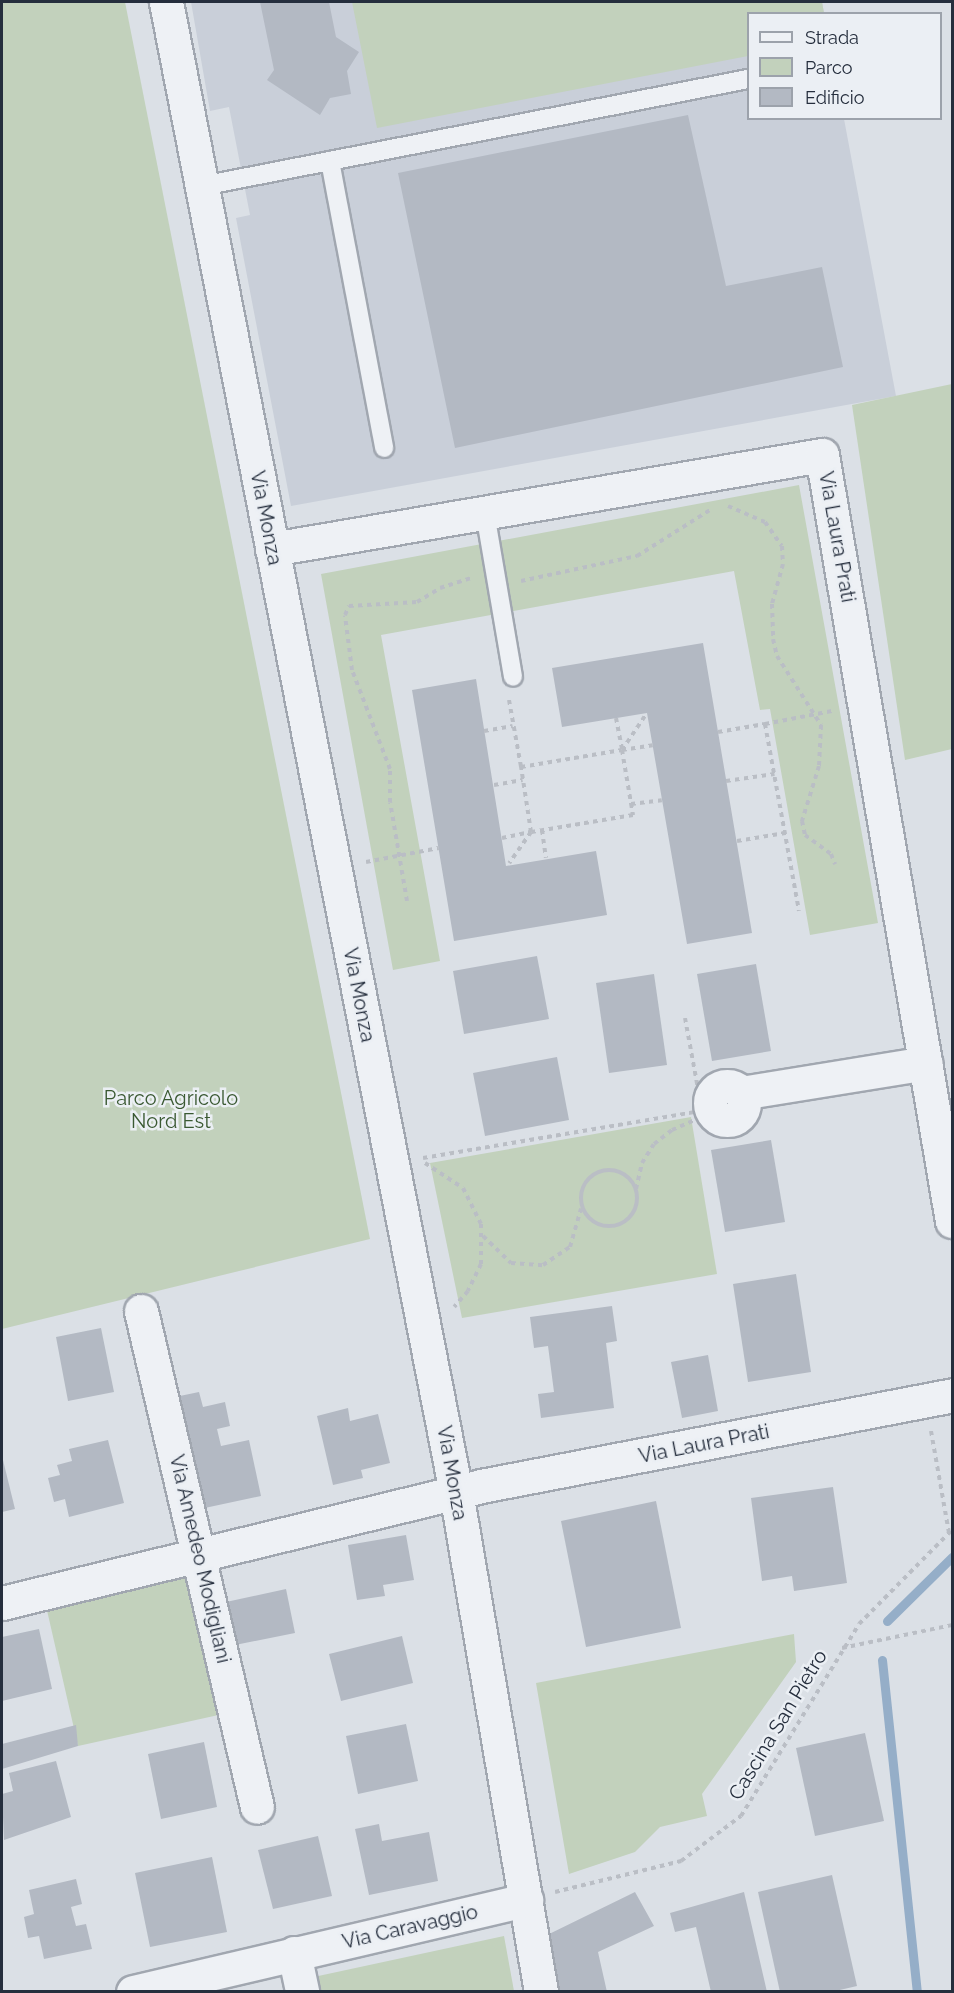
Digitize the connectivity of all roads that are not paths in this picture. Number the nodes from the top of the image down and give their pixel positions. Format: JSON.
{"nodes":[{"id":1,"x":166,"y":2,"type":"edge"},
{"id":2,"x":747,"y":79,"type":"edge"},
{"id":3,"x":330,"y":161,"type":"junction"},
{"id":4,"x":202,"y":186,"type":"junction"},
{"id":5,"x":384,"y":448,"type":"dead end"},
{"id":6,"x":485,"y":513,"type":"junction"},
{"id":7,"x":272,"y":549,"type":"junction"},
{"id":8,"x":513,"y":677,"type":"dead end"},
{"id":9,"x":926,"y":1063,"type":"junction"},
{"id":10,"x":709,"y":1111,"type":"road end"},
{"id":11,"x":952,"y":1221,"type":"edge"},
{"id":12,"x":141,"y":1311,"type":"dead end"},
{"id":13,"x":939,"y":1398,"type":"edge"},
{"id":14,"x":456,"y":1492,"type":"junction"},
{"id":15,"x":199,"y":1554,"type":"junction"},
{"id":16,"x":2,"y":1603,"type":"edge"},
{"id":17,"x":257,"y":1807,"type":"dead end"},
{"id":18,"x":526,"y":1900,"type":"junction"},
{"id":19,"x":294,"y":1953,"type":"junction"},
{"id":20,"x":133,"y":1992,"type":"edge"},
{"id":21,"x":302,"y":1992,"type":"edge"},
{"id":22,"x":541,"y":1992,"type":"edge"}],
"edges":[{"from":1,"to":4,"type":"street","name":"Via Monza"},
{"from":2,"to":3,"type":"lane"},
{"from":3,"to":4,"type":"lane"},
{"from":3,"to":5,"type":"lane"},
{"from":4,"to":7,"type":"street","name":"Via Monza"},
{"from":6,"to":7,"type":"street","name":"Via Laura Prati"},
{"from":6,"to":8,"type":"lane"},
{"from":6,"to":9,"type":"street","name":"Via Laura Prati"},
{"from":7,"to":14,"type":"street","name":"Via Monza"},
{"from":9,"to":10,"type":"street"},
{"from":9,"to":11,"type":"street","name":"Via Laura Prati"},
{"from":12,"to":15,"type":"street","name":"Via Amedeo Modigliani"},
{"from":13,"to":14,"type":"street","name":"Via Laura Prati"},
{"from":14,"to":15,"type":"street","name":"Via Laura Prati"},
{"from":14,"to":18,"type":"street","name":"Via Monza"},
{"from":15,"to":16,"type":"street","name":"Via Laura Prati"},
{"from":15,"to":17,"type":"street","name":"Via Amedeo Modigliani"},
{"from":18,"to":19,"type":"street","name":"Via Caravaggio"},
{"from":18,"to":22,"type":"street","name":"Via Monza"},
{"from":19,"to":20,"type":"street","name":"Via Caravaggio"},
{"from":19,"to":21,"type":"street"}]}
